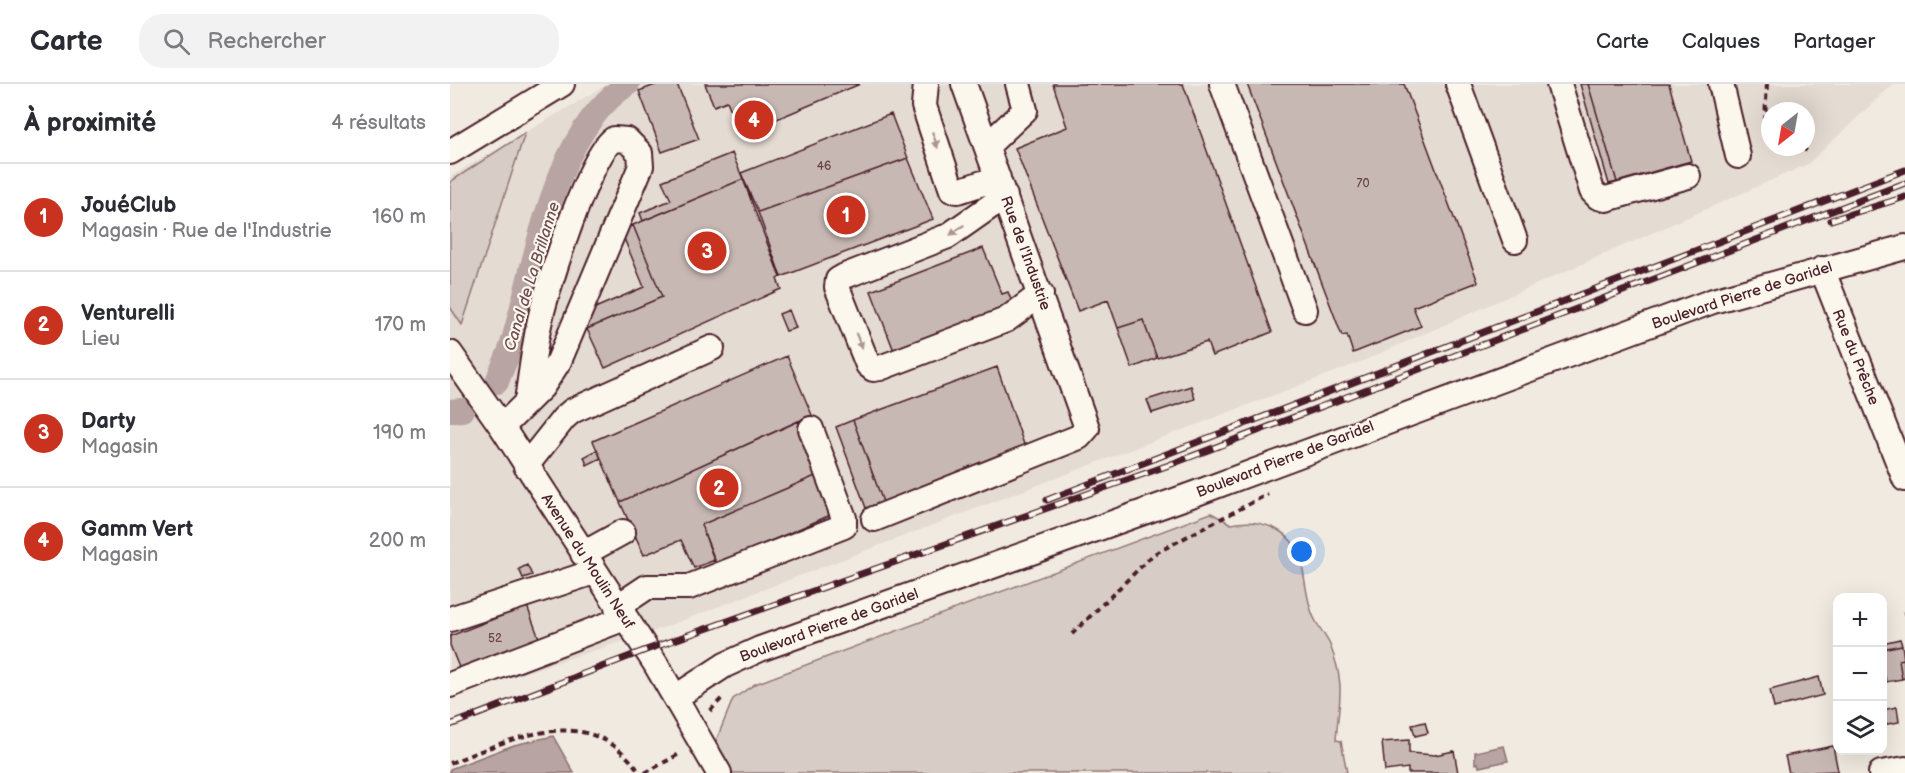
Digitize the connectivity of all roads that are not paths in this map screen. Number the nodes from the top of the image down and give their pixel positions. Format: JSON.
{"nodes":[{"id":1,"x":926,"y":84,"type":"edge"},
{"id":2,"x":964,"y":84,"type":"edge"},
{"id":3,"x":1018,"y":84,"type":"edge"},
{"id":4,"x":1222,"y":84,"type":"edge"},
{"id":5,"x":1458,"y":84,"type":"edge"},
{"id":6,"x":1559,"y":84,"type":"edge"},
{"id":7,"x":1721,"y":84,"type":"edge"},
{"id":8,"x":547,"y":88,"type":"edge"},
{"id":9,"x":987,"y":146,"type":"junction"},
{"id":10,"x":450,"y":152,"type":"edge"},
{"id":11,"x":1738,"y":156,"type":"dead end"},
{"id":12,"x":1688,"y":176,"type":"dead end"},
{"id":13,"x":1002,"y":187,"type":"junction"},
{"id":14,"x":1515,"y":240,"type":"dead end"},
{"id":15,"x":1905,"y":247,"type":"edge"},
{"id":16,"x":1822,"y":269,"type":"junction"},
{"id":17,"x":1041,"y":294,"type":"junction"},
{"id":18,"x":1305,"y":310,"type":"dead end"},
{"id":19,"x":712,"y":348,"type":"dead end"},
{"id":20,"x":451,"y":356,"type":"edge"},
{"id":21,"x":527,"y":401,"type":"junction"},
{"id":22,"x":496,"y":419,"type":"junction"},
{"id":23,"x":811,"y":429,"type":"dead end"},
{"id":24,"x":526,"y":466,"type":"junction"},
{"id":25,"x":1905,"y":479,"type":"edge"},
{"id":26,"x":874,"y":519,"type":"dead end"},
{"id":27,"x":623,"y":532,"type":"dead end"},
{"id":28,"x":588,"y":563,"type":"junction"},
{"id":29,"x":621,"y":613,"type":"junction"},
{"id":30,"x":450,"y":619,"type":"edge"},
{"id":31,"x":450,"y":685,"type":"edge"},
{"id":32,"x":676,"y":697,"type":"junction"},
{"id":33,"x":1905,"y":769,"type":"edge"},
{"id":34,"x":719,"y":773,"type":"edge"},
{"id":35,"x":1881,"y":773,"type":"edge"}],
"edges":[{"from":1,"to":13,"type":"street","one_way":true},
{"from":2,"to":9,"type":"street","name":"Rue de l'Industrie"},
{"from":3,"to":9,"type":"street"},
{"from":4,"to":18,"type":"street"},
{"from":5,"to":14,"type":"street"},
{"from":6,"to":12,"type":"street"},
{"from":7,"to":11,"type":"street"},
{"from":8,"to":10,"type":"street"},
{"from":9,"to":13,"type":"street","name":"Rue de l'Industrie"},
{"from":13,"to":17,"type":"street","name":"Rue de l'Industrie"},
{"from":13,"to":17,"type":"street","one_way":true},
{"from":15,"to":16,"type":"street","name":"Boulevard Pierre de Garidel"},
{"from":16,"to":25,"type":"street","name":"Rue du Prêche"},
{"from":16,"to":32,"type":"street","name":"Boulevard Pierre de Garidel"},
{"from":17,"to":26,"type":"street","name":"Rue de l'Industrie"},
{"from":19,"to":24,"type":"street"},
{"from":20,"to":22,"type":"street","name":"Avenue du Moulin Neuf"},
{"from":21,"to":21,"type":"street"},
{"from":21,"to":22,"type":"street"},
{"from":22,"to":24,"type":"street","name":"Avenue du Moulin Neuf"},
{"from":23,"to":29,"type":"street"},
{"from":24,"to":28,"type":"street","name":"Avenue du Moulin Neuf"},
{"from":27,"to":28,"type":"street"},
{"from":28,"to":29,"type":"street","name":"Avenue du Moulin Neuf"},
{"from":28,"to":30,"type":"street"},
{"from":29,"to":31,"type":"street"},
{"from":29,"to":32,"type":"street","name":"Avenue du Moulin Neuf"},
{"from":32,"to":34,"type":"street","name":"Avenue du Moulin Neuf"},
{"from":33,"to":35,"type":"street"}]}
